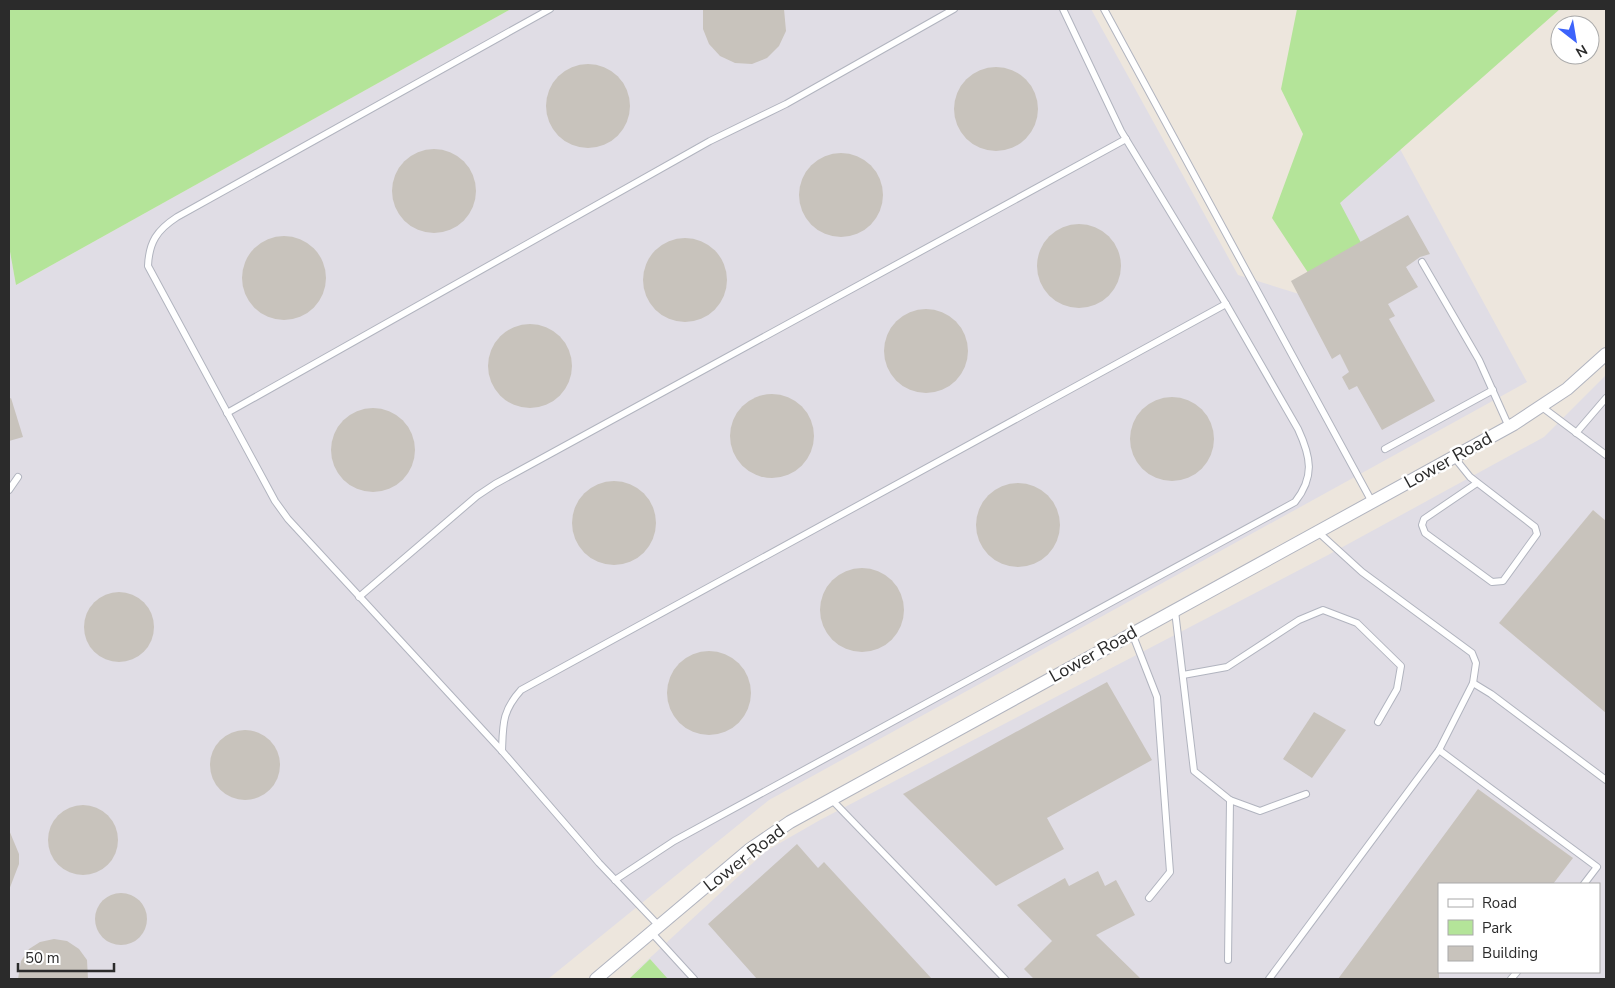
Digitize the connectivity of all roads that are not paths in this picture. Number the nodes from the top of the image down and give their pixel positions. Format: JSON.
{"nodes":[{"id":1,"x":550,"y":9,"type":"edge"},
{"id":2,"x":954,"y":9,"type":"edge"},
{"id":3,"x":1063,"y":9,"type":"edge"},
{"id":4,"x":1104,"y":9,"type":"edge"},
{"id":5,"x":1126,"y":139,"type":"junction"},
{"id":6,"x":1422,"y":262,"type":"dead end"},
{"id":7,"x":1226,"y":304,"type":"junction"},
{"id":8,"x":1606,"y":354,"type":"edge"},
{"id":9,"x":1493,"y":390,"type":"junction"},
{"id":10,"x":1606,"y":398,"type":"edge"},
{"id":11,"x":1542,"y":407,"type":"junction"},
{"id":12,"x":227,"y":413,"type":"junction"},
{"id":13,"x":1509,"y":427,"type":"junction"},
{"id":14,"x":1576,"y":433,"type":"junction"},
{"id":15,"x":1385,"y":449,"type":"dead end"},
{"id":16,"x":1606,"y":455,"type":"edge"},
{"id":17,"x":1454,"y":456,"type":"junction"},
{"id":18,"x":18,"y":477,"type":"dead end"},
{"id":19,"x":1478,"y":483,"type":"junction"},
{"id":20,"x":9,"y":490,"type":"edge"},
{"id":21,"x":1372,"y":502,"type":"junction"},
{"id":22,"x":1317,"y":532,"type":"junction"},
{"id":23,"x":359,"y":597,"type":"junction"},
{"id":24,"x":1174,"y":610,"type":"junction"},
{"id":25,"x":1132,"y":633,"type":"junction"},
{"id":26,"x":1183,"y":675,"type":"junction"},
{"id":27,"x":1473,"y":683,"type":"junction"},
{"id":28,"x":1378,"y":722,"type":"dead end"},
{"id":29,"x":1439,"y":750,"type":"junction"},
{"id":30,"x":502,"y":752,"type":"junction"},
{"id":31,"x":1606,"y":780,"type":"edge"},
{"id":32,"x":1306,"y":794,"type":"dead end"},
{"id":33,"x":830,"y":798,"type":"junction"},
{"id":34,"x":1230,"y":800,"type":"junction"},
{"id":35,"x":615,"y":880,"type":"junction"},
{"id":36,"x":1585,"y":883,"type":"edge"},
{"id":37,"x":1149,"y":898,"type":"dead end"},
{"id":38,"x":655,"y":929,"type":"junction"},
{"id":39,"x":1228,"y":960,"type":"dead end"},
{"id":40,"x":596,"y":979,"type":"edge"},
{"id":41,"x":694,"y":979,"type":"edge"},
{"id":42,"x":1005,"y":979,"type":"edge"},
{"id":43,"x":1269,"y":979,"type":"edge"}],
"edges":[{"from":1,"to":12,"type":"lane"},
{"from":2,"to":12,"type":"lane"},
{"from":3,"to":5,"type":"lane"},
{"from":4,"to":21,"type":"lane"},
{"from":5,"to":7,"type":"lane"},
{"from":5,"to":23,"type":"lane"},
{"from":6,"to":9,"type":"lane"},
{"from":7,"to":30,"type":"lane"},
{"from":7,"to":35,"type":"lane"},
{"from":8,"to":11,"type":"street","name":"Lower Road"},
{"from":9,"to":13,"type":"lane"},
{"from":9,"to":15,"type":"lane"},
{"from":10,"to":14,"type":"lane"},
{"from":11,"to":13,"type":"street","name":"Lower Road"},
{"from":11,"to":14,"type":"lane"},
{"from":12,"to":23,"type":"lane"},
{"from":13,"to":17,"type":"street","name":"Lower Road"},
{"from":14,"to":16,"type":"lane"},
{"from":17,"to":19,"type":"lane"},
{"from":17,"to":21,"type":"street","name":"Lower Road"},
{"from":18,"to":20,"type":"lane"},
{"from":19,"to":19,"type":"lane"},
{"from":21,"to":22,"type":"street","name":"Lower Road"},
{"from":22,"to":24,"type":"street","name":"Lower Road"},
{"from":22,"to":27,"type":"lane"},
{"from":23,"to":30,"type":"lane"},
{"from":24,"to":25,"type":"street","name":"Lower Road"},
{"from":24,"to":26,"type":"lane"},
{"from":25,"to":33,"type":"street","name":"Lower Road"},
{"from":25,"to":37,"type":"lane"},
{"from":26,"to":28,"type":"lane"},
{"from":26,"to":34,"type":"lane"},
{"from":27,"to":29,"type":"lane"},
{"from":27,"to":31,"type":"lane"},
{"from":29,"to":36,"type":"lane"},
{"from":29,"to":43,"type":"lane"},
{"from":30,"to":35,"type":"lane"},
{"from":32,"to":34,"type":"lane"},
{"from":33,"to":38,"type":"street","name":"Lower Road"},
{"from":33,"to":42,"type":"lane"},
{"from":34,"to":39,"type":"lane"},
{"from":35,"to":38,"type":"lane"},
{"from":38,"to":40,"type":"street","name":"Lower Road"},
{"from":38,"to":41,"type":"lane"}]}
